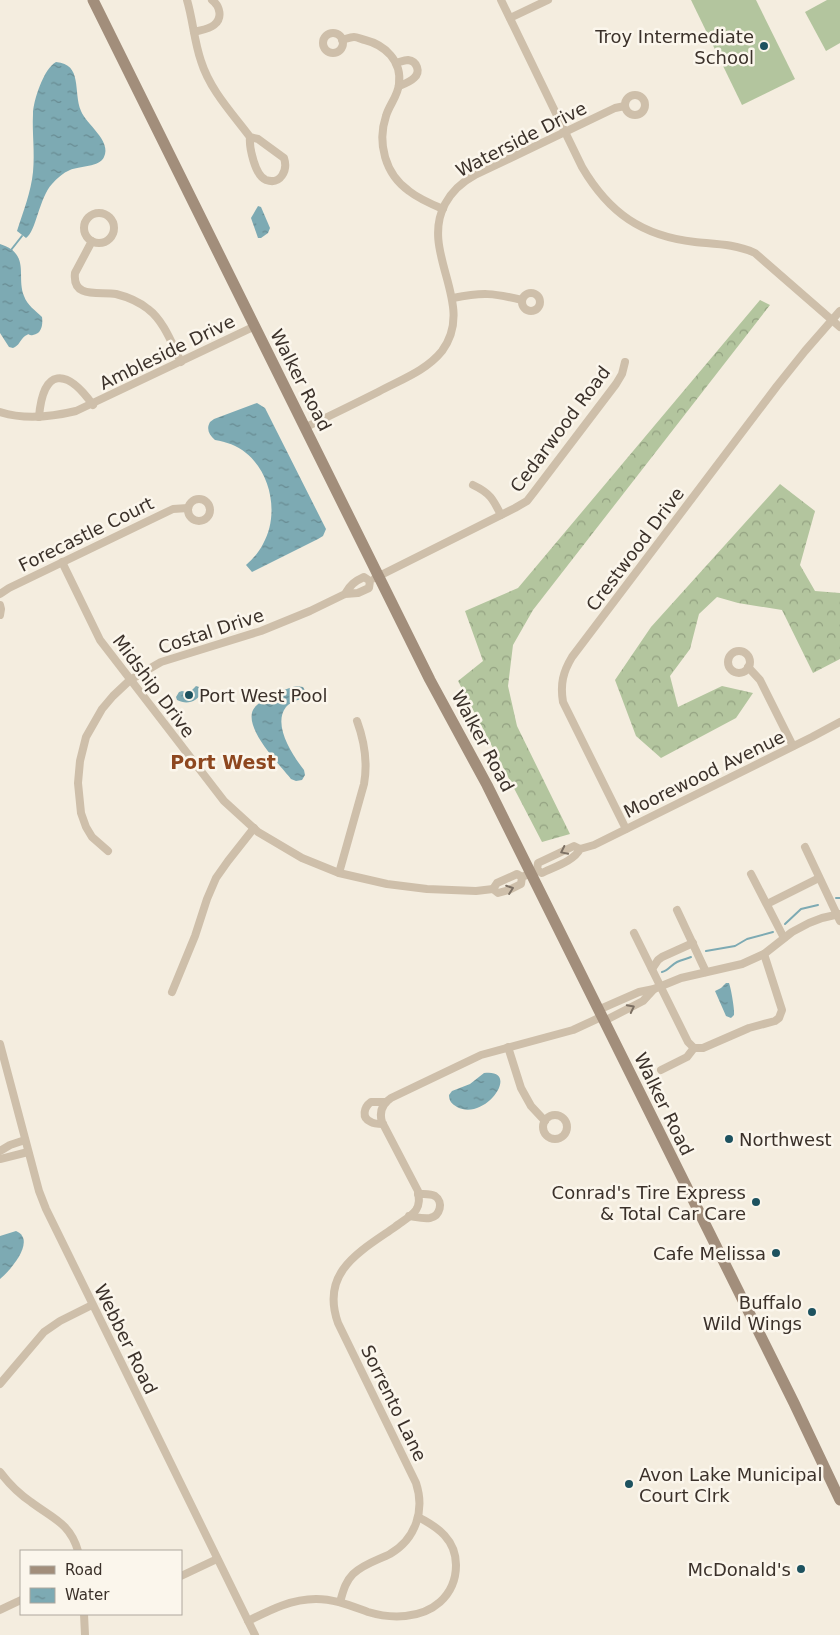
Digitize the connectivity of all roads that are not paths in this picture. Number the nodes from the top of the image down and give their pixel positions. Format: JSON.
{"nodes":[{"id":1,"x":92,"y":0,"type":"edge"},
{"id":2,"x":186,"y":0,"type":"edge"},
{"id":3,"x":212,"y":0,"type":"edge"},
{"id":4,"x":501,"y":0,"type":"edge"},
{"id":5,"x":548,"y":0,"type":"edge"},
{"id":6,"x":510,"y":18,"type":"junction"},
{"id":7,"x":194,"y":32,"type":"junction"},
{"id":8,"x":342,"y":40,"type":"dead end"},
{"id":9,"x":396,"y":63,"type":"junction"},
{"id":10,"x":399,"y":86,"type":"junction"},
{"id":11,"x":626,"y":106,"type":"dead end"},
{"id":12,"x":565,"y":132,"type":"junction"},
{"id":13,"x":250,"y":137,"type":"junction"},
{"id":14,"x":443,"y":209,"type":"junction"},
{"id":15,"x":92,"y":241,"type":"dead end"},
{"id":16,"x":453,"y":298,"type":"junction"},
{"id":17,"x":522,"y":300,"type":"dead end"},
{"id":18,"x":840,"y":311,"type":"edge"},
{"id":19,"x":832,"y":319,"type":"junction"},
{"id":20,"x":255,"y":326,"type":"junction"},
{"id":21,"x":840,"y":327,"type":"edge"},
{"id":22,"x":181,"y":362,"type":"junction"},
{"id":23,"x":625,"y":362,"type":"dead end"},
{"id":24,"x":93,"y":405,"type":"junction"},
{"id":25,"x":0,"y":412,"type":"edge"},
{"id":26,"x":39,"y":417,"type":"junction"},
{"id":27,"x":306,"y":427,"type":"junction"},
{"id":28,"x":473,"y":485,"type":"dead end"},
{"id":29,"x":188,"y":508,"type":"dead end"},
{"id":30,"x":501,"y":515,"type":"junction"},
{"id":31,"x":62,"y":562,"type":"junction"},
{"id":32,"x":374,"y":578,"type":"junction"},
{"id":33,"x":0,"y":594,"type":"edge"},
{"id":34,"x":345,"y":594,"type":"junction"},
{"id":35,"x":0,"y":605,"type":"edge"},
{"id":36,"x":0,"y":615,"type":"edge"},
{"id":37,"x":748,"y":667,"type":"dead end"},
{"id":38,"x":130,"y":680,"type":"junction"},
{"id":39,"x":357,"y":722,"type":"dead end"},
{"id":40,"x":840,"y":722,"type":"edge"},
{"id":41,"x":793,"y":746,"type":"junction"},
{"id":42,"x":254,"y":828,"type":"junction"},
{"id":43,"x":626,"y":829,"type":"junction"},
{"id":44,"x":804,"y":847,"type":"dead end"},
{"id":45,"x":108,"y":851,"type":"dead end"},
{"id":46,"x":339,"y":873,"type":"junction"},
{"id":47,"x":530,"y":873,"type":"junction"},
{"id":48,"x":751,"y":874,"type":"dead end"},
{"id":49,"x":819,"y":878,"type":"junction"},
{"id":50,"x":493,"y":889,"type":"junction"},
{"id":51,"x":767,"y":904,"type":"junction"},
{"id":52,"x":677,"y":910,"type":"dead end"},
{"id":53,"x":839,"y":917,"type":"edge"},
{"id":54,"x":634,"y":933,"type":"dead end"},
{"id":55,"x":784,"y":938,"type":"junction"},
{"id":56,"x":693,"y":943,"type":"junction"},
{"id":57,"x":764,"y":954,"type":"junction"},
{"id":58,"x":652,"y":969,"type":"junction"},
{"id":59,"x":706,"y":972,"type":"junction"},
{"id":60,"x":657,"y":988,"type":"junction"},
{"id":61,"x":172,"y":992,"type":"dead end"},
{"id":62,"x":601,"y":1016,"type":"junction"},
{"id":63,"x":0,"y":1044,"type":"edge"},
{"id":64,"x":508,"y":1047,"type":"junction"},
{"id":65,"x":694,"y":1048,"type":"junction"},
{"id":66,"x":661,"y":1070,"type":"dead end"},
{"id":67,"x":386,"y":1102,"type":"junction"},
{"id":68,"x":545,"y":1121,"type":"dead end"},
{"id":69,"x":383,"y":1124,"type":"junction"},
{"id":70,"x":25,"y":1140,"type":"junction"},
{"id":71,"x":0,"y":1151,"type":"edge"},
{"id":72,"x":28,"y":1152,"type":"junction"},
{"id":73,"x":0,"y":1160,"type":"edge"},
{"id":74,"x":418,"y":1194,"type":"junction"},
{"id":75,"x":409,"y":1216,"type":"junction"},
{"id":76,"x":92,"y":1305,"type":"junction"},
{"id":77,"x":0,"y":1384,"type":"edge"},
{"id":78,"x":0,"y":1472,"type":"edge"},
{"id":79,"x":840,"y":1500,"type":"edge"},
{"id":80,"x":418,"y":1517,"type":"junction"},
{"id":81,"x":78,"y":1550,"type":"edge"},
{"id":82,"x":217,"y":1559,"type":"junction"},
{"id":83,"x":182,"y":1576,"type":"edge"},
{"id":84,"x":20,"y":1600,"type":"edge"},
{"id":85,"x":340,"y":1602,"type":"junction"},
{"id":86,"x":0,"y":1610,"type":"edge"},
{"id":87,"x":84,"y":1615,"type":"edge"},
{"id":88,"x":248,"y":1621,"type":"junction"},
{"id":89,"x":86,"y":1635,"type":"edge"},
{"id":90,"x":255,"y":1635,"type":"edge"}],
"edges":[{"from":1,"to":20,"type":"street","name":"Walker Road"},
{"from":2,"to":7,"type":"street"},
{"from":3,"to":7,"type":"street"},
{"from":4,"to":6,"type":"street"},
{"from":5,"to":6,"type":"street"},
{"from":6,"to":12,"type":"street"},
{"from":7,"to":13,"type":"street"},
{"from":8,"to":9,"type":"street"},
{"from":9,"to":10,"type":"street"},
{"from":9,"to":10,"type":"street"},
{"from":10,"to":14,"type":"street"},
{"from":11,"to":12,"type":"street","name":"Waterside Drive"},
{"from":12,"to":14,"type":"street","name":"Waterside Drive"},
{"from":12,"to":19,"type":"street"},
{"from":13,"to":13,"type":"street"},
{"from":14,"to":16,"type":"street","name":"Waterside Drive"},
{"from":15,"to":22,"type":"street"},
{"from":16,"to":17,"type":"street"},
{"from":16,"to":27,"type":"street","name":"Waterside Drive"},
{"from":18,"to":19,"type":"street","name":"Crestwood Drive"},
{"from":19,"to":21,"type":"street"},
{"from":19,"to":43,"type":"street","name":"Crestwood Drive"},
{"from":20,"to":22,"type":"street","name":"Ambleside Drive"},
{"from":20,"to":27,"type":"street","name":"Walker Road"},
{"from":22,"to":24,"type":"street","name":"Ambleside Drive"},
{"from":23,"to":30,"type":"street","name":"Cedarwood Road"},
{"from":24,"to":26,"type":"street","name":"Ambleside Drive"},
{"from":24,"to":26,"type":"street","name":"Ambleside Drive"},
{"from":25,"to":26,"type":"street","name":"Ambleside Drive"},
{"from":27,"to":32,"type":"street","name":"Walker Road"},
{"from":28,"to":30,"type":"street"},
{"from":29,"to":31,"type":"street","name":"Forecastle Court"},
{"from":30,"to":32,"type":"street","name":"Cedarwood Road"},
{"from":31,"to":33,"type":"street","name":"Forecastle Court"},
{"from":31,"to":38,"type":"street","name":"Midship Drive"},
{"from":32,"to":34,"type":"street","name":"Costal Drive"},
{"from":32,"to":34,"type":"street","name":"Costal Drive"},
{"from":32,"to":47,"type":"street","name":"Walker Road"},
{"from":34,"to":38,"type":"street","name":"Costal Drive"},
{"from":35,"to":36,"type":"street"},
{"from":37,"to":41,"type":"street"},
{"from":38,"to":42,"type":"street","name":"Midship Drive"},
{"from":38,"to":45,"type":"street","name":"Costal Drive"},
{"from":39,"to":46,"type":"street"},
{"from":40,"to":41,"type":"street","name":"Moorewood Avenue"},
{"from":41,"to":43,"type":"street","name":"Moorewood Avenue"},
{"from":42,"to":46,"type":"street","name":"Midship Drive"},
{"from":42,"to":61,"type":"street"},
{"from":43,"to":47,"type":"street","name":"Moorewood Avenue"},
{"from":44,"to":49,"type":"street"},
{"from":46,"to":50,"type":"street","name":"Midship Drive"},
{"from":47,"to":50,"type":"street","name":"Midship Drive"},
{"from":50,"to":47,"type":"street","name":"Midship Drive","one_way":true},
{"from":47,"to":62,"type":"street","name":"Walker Road"},
{"from":48,"to":51,"type":"street"},
{"from":49,"to":51,"type":"street"},
{"from":49,"to":53,"type":"street"},
{"from":51,"to":55,"type":"street"},
{"from":52,"to":56,"type":"street"},
{"from":53,"to":55,"type":"street"},
{"from":54,"to":58,"type":"street"},
{"from":55,"to":57,"type":"street"},
{"from":56,"to":58,"type":"street"},
{"from":56,"to":59,"type":"street"},
{"from":57,"to":59,"type":"street"},
{"from":57,"to":65,"type":"street"},
{"from":58,"to":60,"type":"street"},
{"from":59,"to":60,"type":"street"},
{"from":60,"to":62,"type":"street"},
{"from":62,"to":60,"type":"street","one_way":true},
{"from":60,"to":65,"type":"street"},
{"from":62,"to":64,"type":"street"},
{"from":62,"to":79,"type":"street","name":"Walker Road"},
{"from":63,"to":70,"type":"street","name":"Webber Road"},
{"from":64,"to":67,"type":"street"},
{"from":64,"to":68,"type":"street"},
{"from":65,"to":66,"type":"street"},
{"from":67,"to":69,"type":"street"},
{"from":67,"to":69,"type":"street"},
{"from":69,"to":74,"type":"street"},
{"from":70,"to":71,"type":"street"},
{"from":70,"to":72,"type":"street","name":"Webber Road"},
{"from":72,"to":73,"type":"street"},
{"from":72,"to":76,"type":"street","name":"Webber Road"},
{"from":74,"to":75,"type":"street"},
{"from":74,"to":75,"type":"street"},
{"from":75,"to":80,"type":"street","name":"Sorrento Lane"},
{"from":76,"to":77,"type":"street"},
{"from":76,"to":82,"type":"street","name":"Webber Road"},
{"from":78,"to":81,"type":"street"},
{"from":80,"to":85,"type":"street","name":"Sorrento Lane"},
{"from":80,"to":85,"type":"street"},
{"from":82,"to":83,"type":"street"},
{"from":82,"to":88,"type":"street","name":"Webber Road"},
{"from":84,"to":86,"type":"street"},
{"from":85,"to":88,"type":"street"},
{"from":87,"to":89,"type":"street"},
{"from":88,"to":90,"type":"street","name":"Webber Road"}]}
